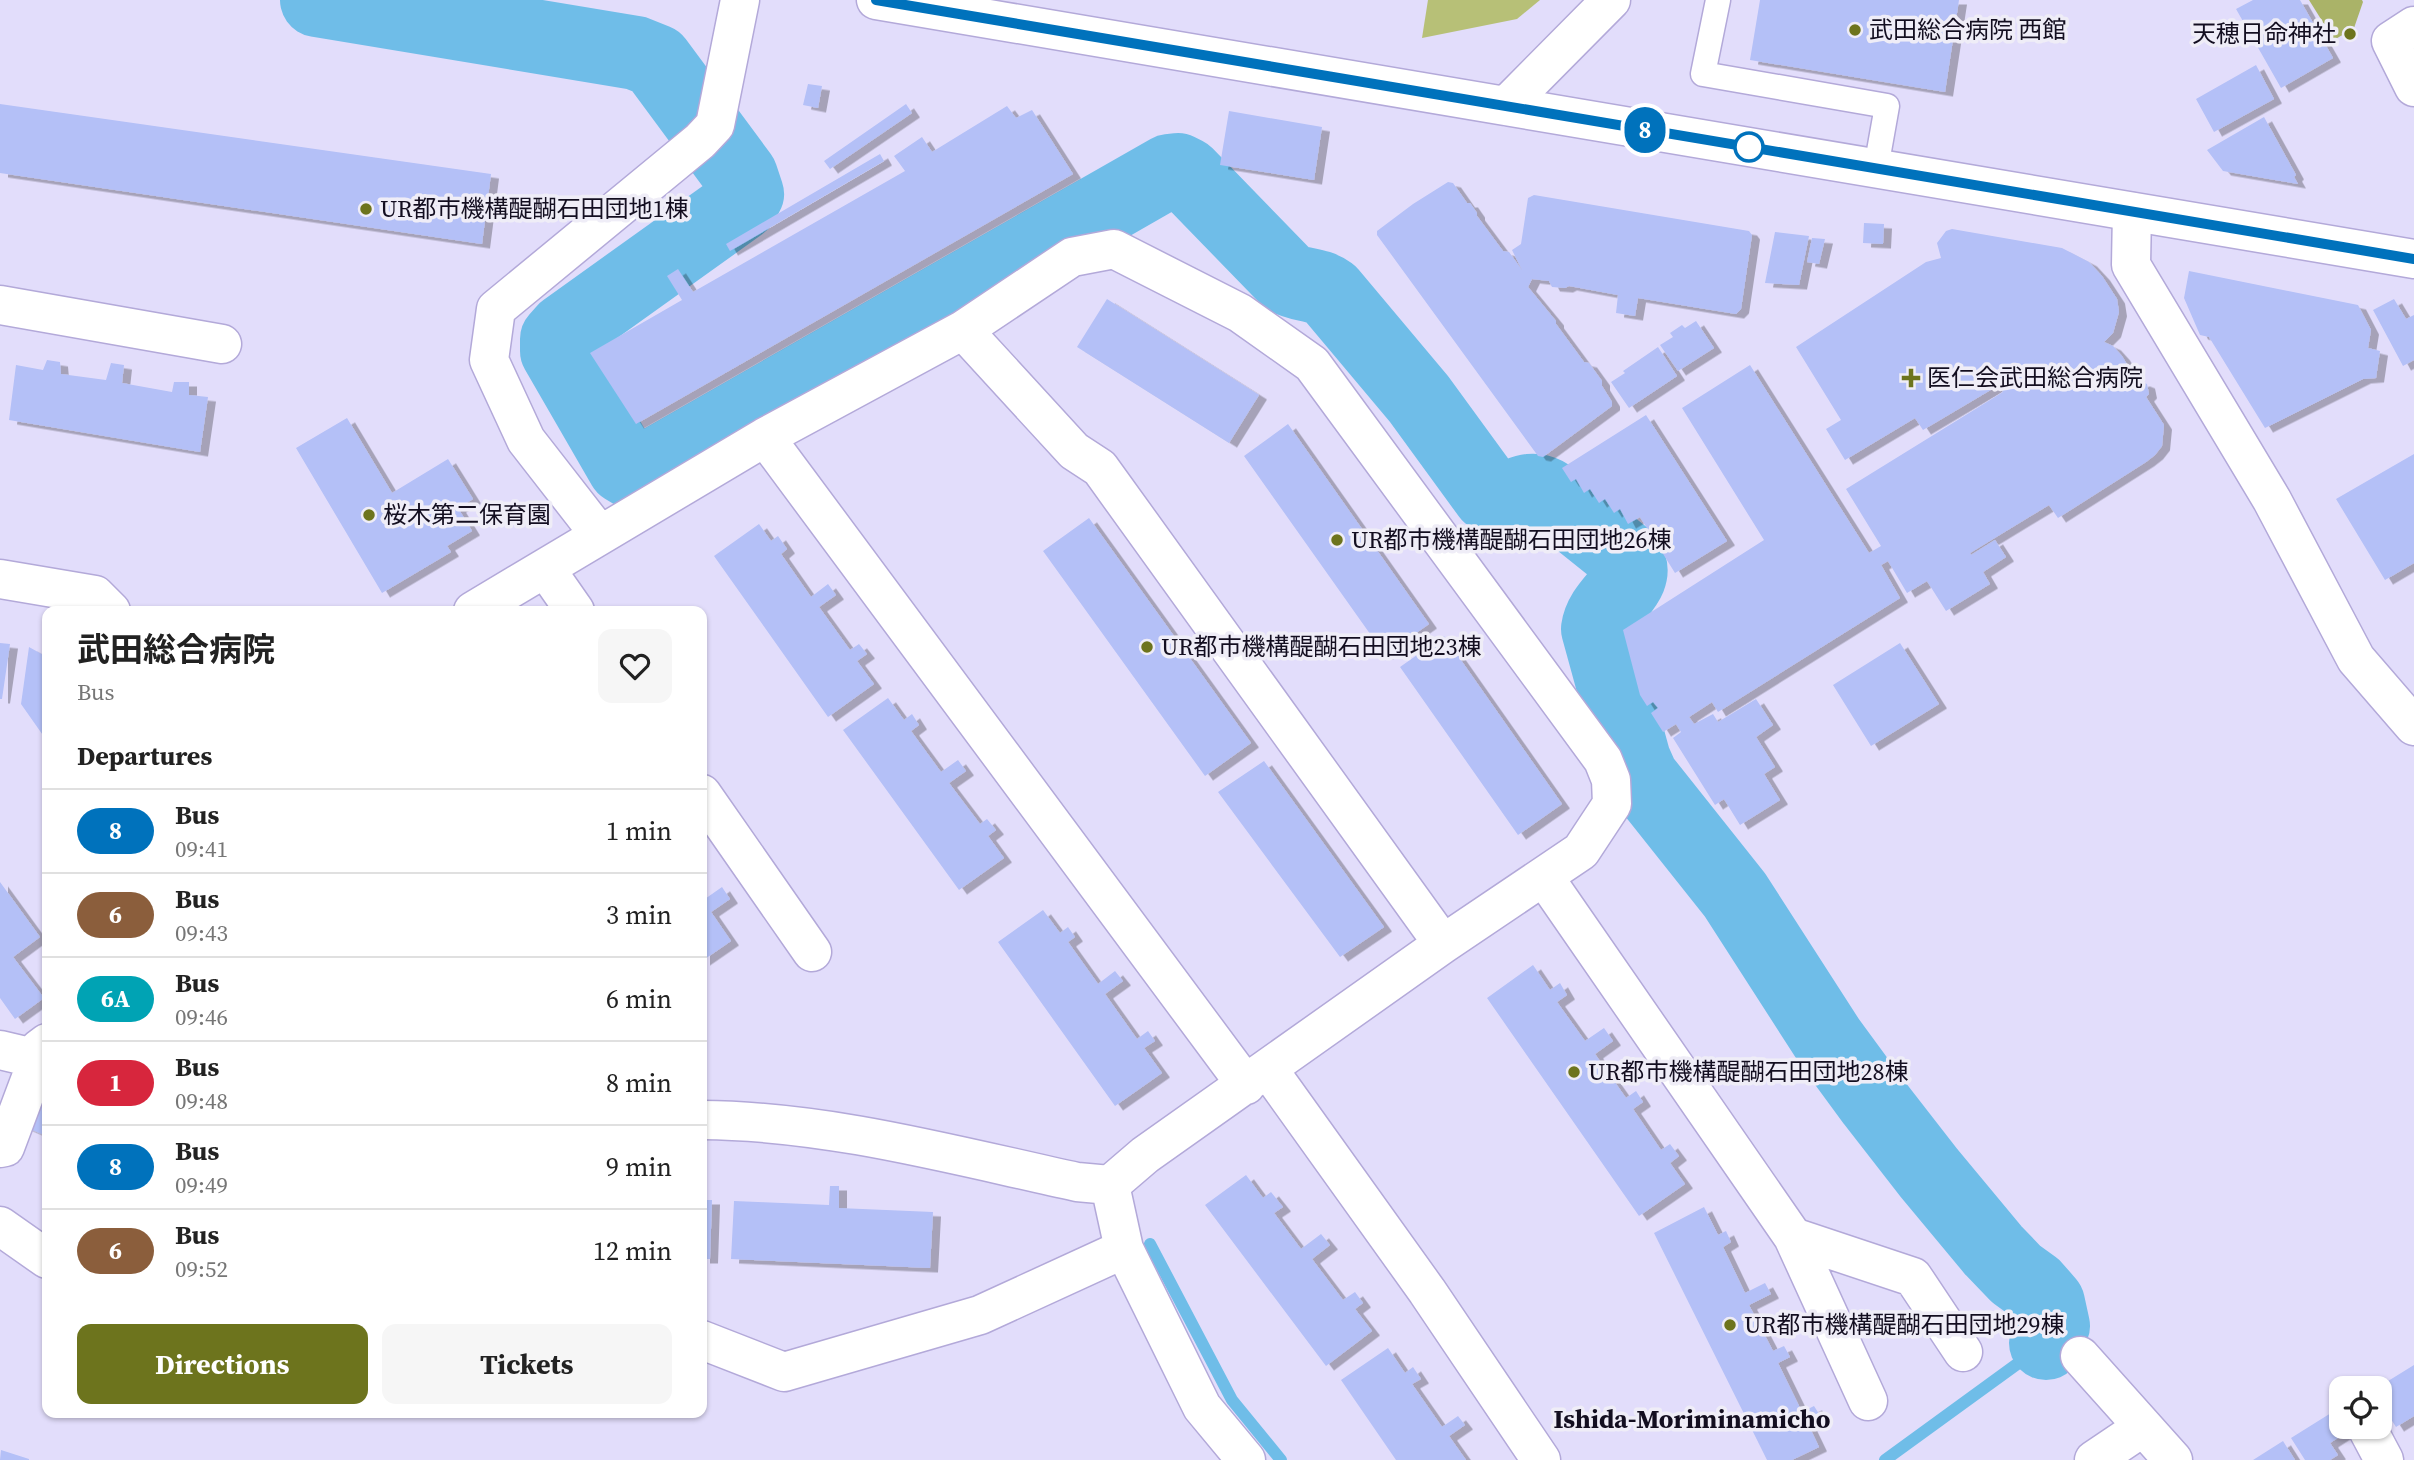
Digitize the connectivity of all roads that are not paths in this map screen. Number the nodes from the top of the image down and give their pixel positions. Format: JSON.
{"nodes":[{"id":1,"x":740,"y":0,"type":"edge"},
{"id":2,"x":876,"y":0,"type":"edge"},
{"id":3,"x":1611,"y":0,"type":"edge"},
{"id":4,"x":1718,"y":0,"type":"edge"},
{"id":5,"x":2414,"y":26,"type":"edge"},
{"id":6,"x":2414,"y":87,"type":"edge"},
{"id":7,"x":1506,"y":106,"type":"junction"},
{"id":8,"x":1876,"y":168,"type":"junction"},
{"id":9,"x":2132,"y":212,"type":"junction"},
{"id":10,"x":2414,"y":259,"type":"edge"},
{"id":11,"x":0,"y":304,"type":"edge"},
{"id":12,"x":963,"y":330,"type":"junction"},
{"id":13,"x":222,"y":344,"type":"dead end"},
{"id":14,"x":765,"y":437,"type":"junction"},
{"id":15,"x":600,"y":535,"type":"junction"},
{"id":16,"x":545,"y":568,"type":"junction"},
{"id":17,"x":0,"y":579,"type":"edge"},
{"id":18,"x":106,"y":606,"type":"edge"},
{"id":19,"x":481,"y":606,"type":"edge"},
{"id":20,"x":572,"y":606,"type":"edge"},
{"id":21,"x":2414,"y":726,"type":"edge"},
{"id":22,"x":707,"y":800,"type":"edge"},
{"id":23,"x":1544,"y":877,"type":"junction"},
{"id":24,"x":1443,"y":944,"type":"junction"},
{"id":25,"x":812,"y":952,"type":"dead end"},
{"id":26,"x":0,"y":1050,"type":"edge"},
{"id":27,"x":42,"y":1051,"type":"edge"},
{"id":28,"x":42,"y":1054,"type":"edge"},
{"id":29,"x":1257,"y":1077,"type":"junction"},
{"id":30,"x":707,"y":1120,"type":"edge"},
{"id":31,"x":0,"y":1148,"type":"edge"},
{"id":32,"x":1110,"y":1185,"type":"junction"},
{"id":33,"x":0,"y":1226,"type":"edge"},
{"id":34,"x":1793,"y":1237,"type":"junction"},
{"id":35,"x":1124,"y":1249,"type":"junction"},
{"id":36,"x":42,"y":1255,"type":"edge"},
{"id":37,"x":707,"y":1342,"type":"edge"},
{"id":38,"x":1963,"y":1352,"type":"dead end"},
{"id":39,"x":2080,"y":1356,"type":"dead end"},
{"id":40,"x":1868,"y":1401,"type":"dead end"},
{"id":41,"x":2143,"y":1427,"type":"junction"},
{"id":42,"x":2373,"y":1439,"type":"edge"},
{"id":43,"x":2414,"y":1452,"type":"edge"},
{"id":44,"x":1246,"y":1460,"type":"edge"},
{"id":45,"x":1541,"y":1460,"type":"edge"},
{"id":46,"x":2094,"y":1460,"type":"edge"},
{"id":47,"x":2173,"y":1460,"type":"edge"},
{"id":48,"x":2384,"y":1460,"type":"edge"},
{"id":49,"x":2400,"y":1460,"type":"edge"}],
"edges":[{"from":1,"to":15,"type":"street"},
{"from":2,"to":7,"type":"street"},
{"from":3,"to":7,"type":"street"},
{"from":4,"to":8,"type":"lane"},
{"from":5,"to":6,"type":"street"},
{"from":7,"to":8,"type":"street"},
{"from":8,"to":9,"type":"street"},
{"from":9,"to":10,"type":"street"},
{"from":9,"to":21,"type":"street"},
{"from":11,"to":13,"type":"street"},
{"from":12,"to":14,"type":"street"},
{"from":12,"to":23,"type":"street"},
{"from":12,"to":24,"type":"street"},
{"from":14,"to":15,"type":"street"},
{"from":14,"to":29,"type":"street"},
{"from":15,"to":16,"type":"street"},
{"from":16,"to":19,"type":"street"},
{"from":16,"to":20,"type":"street"},
{"from":17,"to":18,"type":"street"},
{"from":22,"to":25,"type":"street"},
{"from":23,"to":24,"type":"street"},
{"from":23,"to":34,"type":"street"},
{"from":24,"to":29,"type":"street"},
{"from":26,"to":27,"type":"street"},
{"from":28,"to":31,"type":"street"},
{"from":29,"to":32,"type":"street"},
{"from":29,"to":45,"type":"street"},
{"from":30,"to":32,"type":"street"},
{"from":32,"to":35,"type":"street"},
{"from":33,"to":36,"type":"street"},
{"from":34,"to":38,"type":"street"},
{"from":34,"to":40,"type":"street"},
{"from":35,"to":37,"type":"street"},
{"from":35,"to":44,"type":"street"},
{"from":39,"to":41,"type":"street"},
{"from":41,"to":46,"type":"street"},
{"from":41,"to":47,"type":"street"},
{"from":42,"to":48,"type":"street"},
{"from":43,"to":49,"type":"street"}]}
